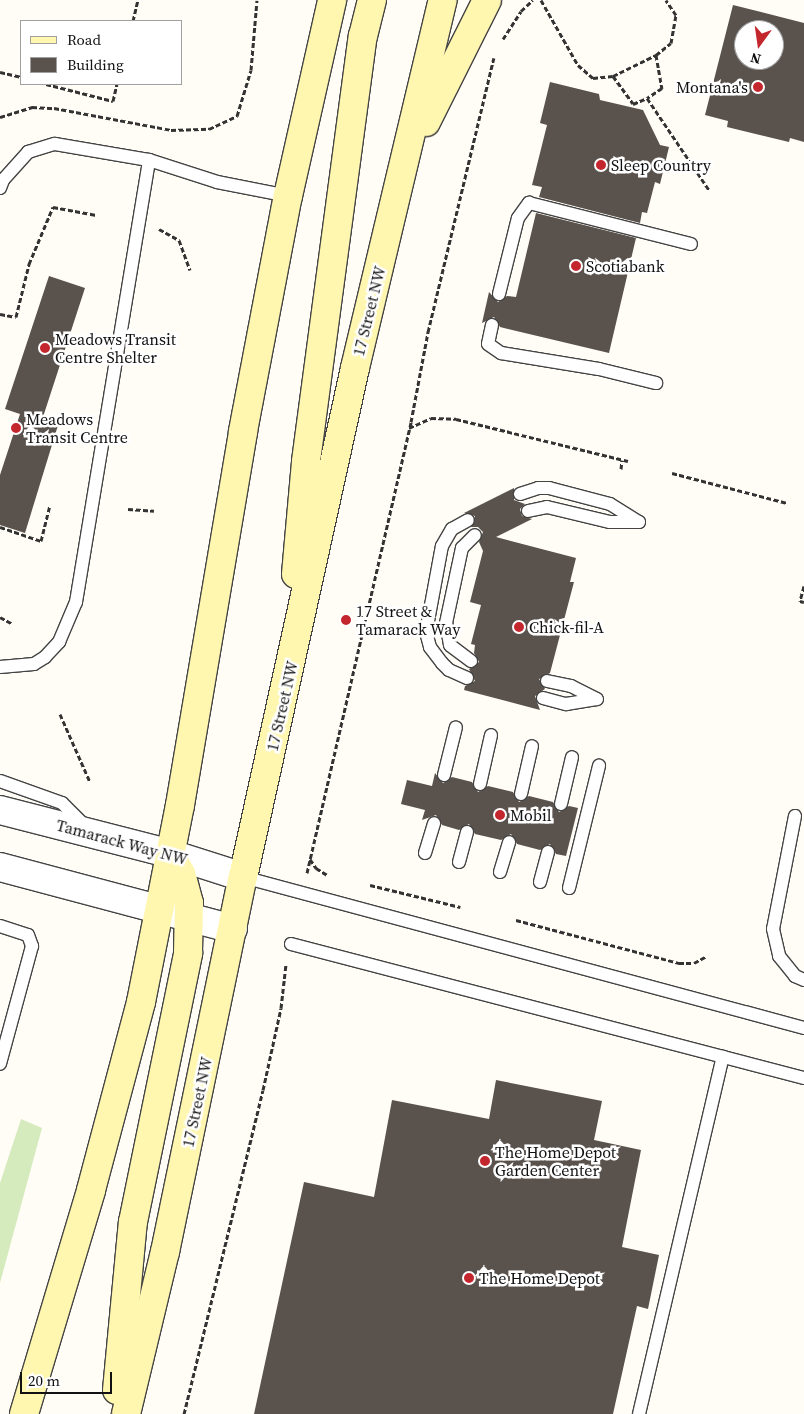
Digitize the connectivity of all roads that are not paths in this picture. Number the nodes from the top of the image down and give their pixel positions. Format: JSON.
{"nodes":[{"id":1,"x":317,"y":0,"type":"edge"},
{"id":2,"x":332,"y":0,"type":"edge"},
{"id":3,"x":372,"y":0,"type":"edge"},
{"id":4,"x":444,"y":0,"type":"edge"},
{"id":5,"x":487,"y":0,"type":"edge"},
{"id":6,"x":325,"y":29,"type":"junction"},
{"id":7,"x":149,"y":160,"type":"junction"},
{"id":8,"x":403,"y":169,"type":"junction"},
{"id":9,"x":0,"y":188,"type":"edge"},
{"id":10,"x":288,"y":196,"type":"junction"},
{"id":11,"x":691,"y":244,"type":"dead end"},
{"id":12,"x":499,"y":294,"type":"dead end"},
{"id":13,"x":492,"y":325,"type":"dead end"},
{"id":14,"x":656,"y":383,"type":"dead end"},
{"id":15,"x":520,"y":494,"type":"dead end"},
{"id":16,"x":528,"y":511,"type":"dead end"},
{"id":17,"x":468,"y":520,"type":"dead end"},
{"id":18,"x":475,"y":534,"type":"dead end"},
{"id":19,"x":471,"y":661,"type":"dead end"},
{"id":20,"x":0,"y":667,"type":"edge"},
{"id":21,"x":467,"y":678,"type":"dead end"},
{"id":22,"x":547,"y":681,"type":"dead end"},
{"id":23,"x":287,"y":688,"type":"junction"},
{"id":24,"x":543,"y":698,"type":"dead end"},
{"id":25,"x":456,"y":727,"type":"dead end"},
{"id":26,"x":491,"y":735,"type":"dead end"},
{"id":27,"x":532,"y":746,"type":"dead end"},
{"id":28,"x":572,"y":757,"type":"dead end"},
{"id":29,"x":599,"y":766,"type":"dead end"},
{"id":30,"x":444,"y":775,"type":"dead end"},
{"id":31,"x":0,"y":781,"type":"edge"},
{"id":32,"x":480,"y":784,"type":"dead end"},
{"id":33,"x":521,"y":794,"type":"dead end"},
{"id":34,"x":561,"y":804,"type":"dead end"},
{"id":35,"x":0,"y":810,"type":"edge"},
{"id":36,"x":795,"y":816,"type":"dead end"},
{"id":37,"x":434,"y":824,"type":"dead end"},
{"id":38,"x":467,"y":832,"type":"dead end"},
{"id":39,"x":94,"y":835,"type":"junction"},
{"id":40,"x":509,"y":842,"type":"dead end"},
{"id":41,"x":548,"y":852,"type":"dead end"},
{"id":42,"x":171,"y":854,"type":"junction"},
{"id":43,"x":425,"y":854,"type":"dead end"},
{"id":44,"x":459,"y":862,"type":"dead end"},
{"id":45,"x":0,"y":868,"type":"edge"},
{"id":46,"x":500,"y":872,"type":"dead end"},
{"id":47,"x":243,"y":877,"type":"junction"},
{"id":48,"x":540,"y":882,"type":"dead end"},
{"id":49,"x":569,"y":888,"type":"dead end"},
{"id":50,"x":161,"y":908,"type":"junction"},
{"id":51,"x":191,"y":917,"type":"junction"},
{"id":52,"x":0,"y":926,"type":"edge"},
{"id":53,"x":233,"y":929,"type":"junction"},
{"id":54,"x":291,"y":944,"type":"road end"},
{"id":55,"x":804,"y":980,"type":"edge"},
{"id":56,"x":804,"y":1028,"type":"edge"},
{"id":57,"x":723,"y":1057,"type":"junction"},
{"id":58,"x":0,"y":1064,"type":"edge"},
{"id":59,"x":804,"y":1078,"type":"edge"},
{"id":60,"x":24,"y":1414,"type":"edge"},
{"id":61,"x":114,"y":1414,"type":"edge"},
{"id":62,"x":126,"y":1414,"type":"edge"},
{"id":63,"x":639,"y":1414,"type":"edge"}],
"edges":[{"from":1,"to":6,"type":"main road"},
{"from":2,"to":6,"type":"main road"},
{"from":3,"to":23,"type":"main road"},
{"from":4,"to":8,"type":"main road","name":"17 Street NW"},
{"from":5,"to":8,"type":"main road"},
{"from":6,"to":10,"type":"main road"},
{"from":7,"to":9,"type":"lane"},
{"from":7,"to":10,"type":"lane"},
{"from":7,"to":20,"type":"lane"},
{"from":8,"to":23,"type":"main road","name":"17 Street NW"},
{"from":10,"to":42,"type":"main road"},
{"from":11,"to":12,"type":"lane"},
{"from":13,"to":14,"type":"lane"},
{"from":15,"to":16,"type":"lane"},
{"from":17,"to":21,"type":"lane"},
{"from":18,"to":19,"type":"lane"},
{"from":22,"to":24,"type":"lane"},
{"from":23,"to":47,"type":"main road","name":"17 Street NW"},
{"from":25,"to":30,"type":"lane"},
{"from":26,"to":32,"type":"lane"},
{"from":27,"to":33,"type":"lane"},
{"from":28,"to":34,"type":"lane"},
{"from":29,"to":49,"type":"lane"},
{"from":31,"to":39,"type":"lane"},
{"from":35,"to":39,"type":"street","name":"Tamarack Way NW"},
{"from":36,"to":55,"type":"lane"},
{"from":37,"to":43,"type":"lane"},
{"from":38,"to":44,"type":"lane"},
{"from":39,"to":42,"type":"street","name":"Tamarack Way NW"},
{"from":40,"to":46,"type":"lane"},
{"from":41,"to":48,"type":"lane"},
{"from":42,"to":47,"type":"street","name":"Tamarack Way NW"},
{"from":42,"to":50,"type":"main road"},
{"from":42,"to":51,"type":"main road"},
{"from":45,"to":50,"type":"street"},
{"from":47,"to":53,"type":"main road","name":"17 Street NW"},
{"from":47,"to":56,"type":"lane"},
{"from":50,"to":51,"type":"street"},
{"from":50,"to":60,"type":"main road"},
{"from":51,"to":53,"type":"street"},
{"from":51,"to":61,"type":"main road"},
{"from":52,"to":58,"type":"lane"},
{"from":53,"to":62,"type":"main road","name":"17 Street NW"},
{"from":54,"to":57,"type":"lane"},
{"from":57,"to":59,"type":"lane"},
{"from":57,"to":63,"type":"lane"}]}
